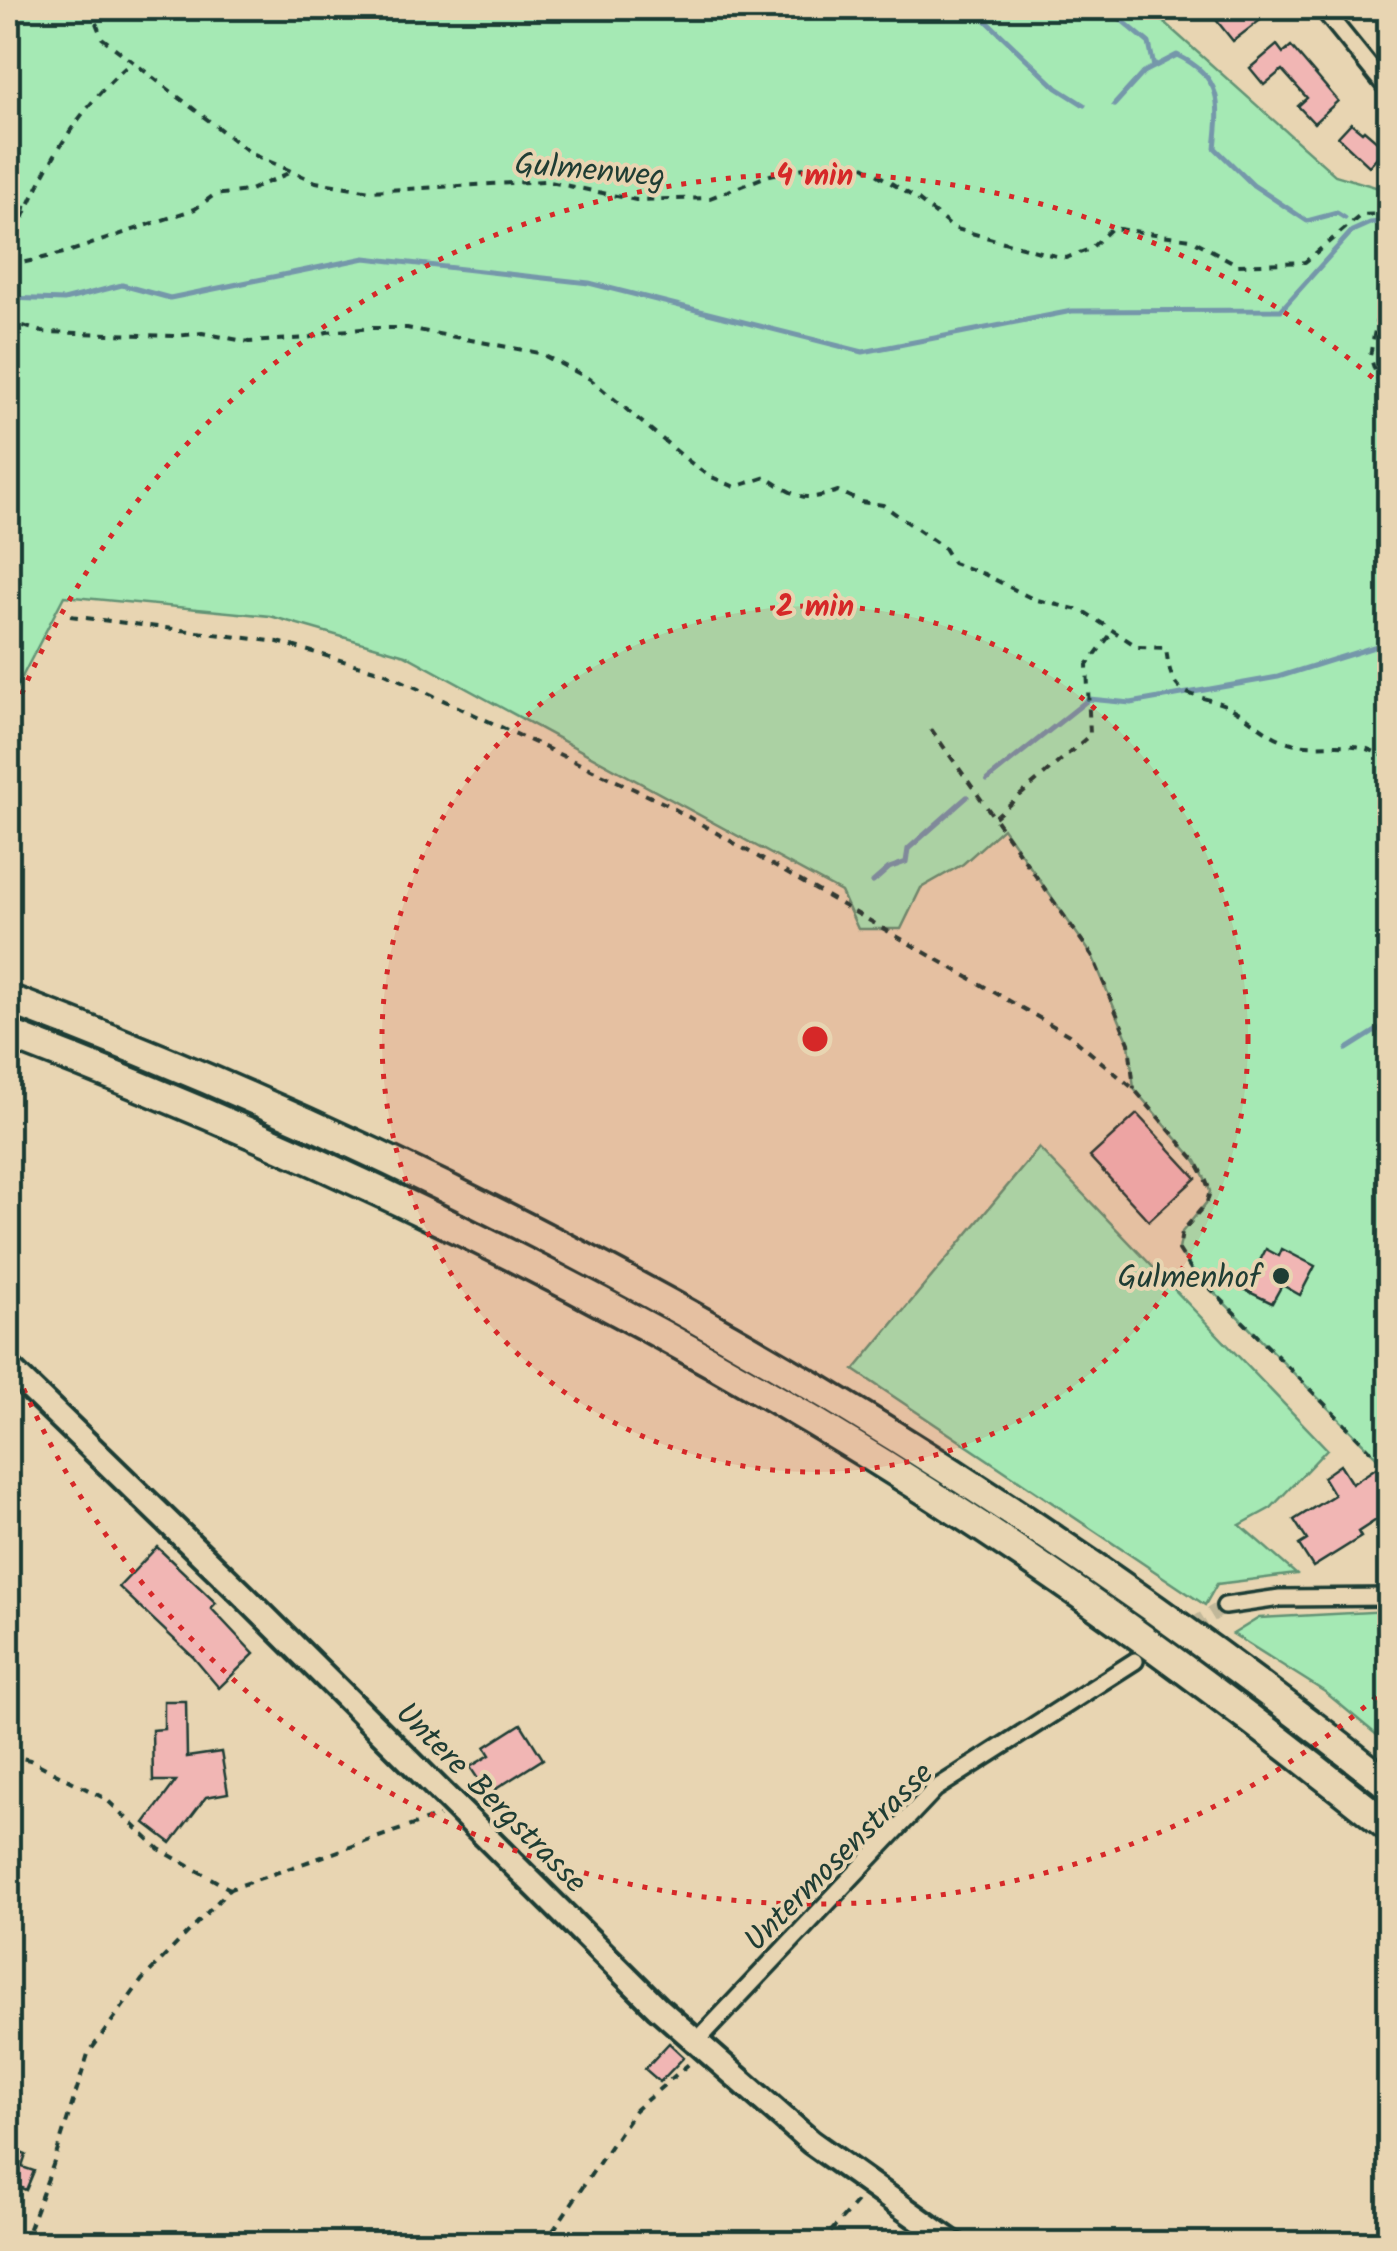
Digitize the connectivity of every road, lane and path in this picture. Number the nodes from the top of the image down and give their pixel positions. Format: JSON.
{"nodes":[{"id":1,"x":90,"y":8,"type":"edge"},
{"id":2,"x":1322,"y":8,"type":"edge"},
{"id":3,"x":132,"y":62,"type":"junction"},
{"id":4,"x":1390,"y":92,"type":"edge"},
{"id":5,"x":292,"y":172,"type":"junction"},
{"id":6,"x":8,"y":205,"type":"edge"},
{"id":7,"x":27,"y":208,"type":"junction"},
{"id":8,"x":1390,"y":214,"type":"edge"},
{"id":9,"x":1390,"y":254,"type":"edge"},
{"id":10,"x":8,"y":267,"type":"edge"},
{"id":11,"x":8,"y":321,"type":"edge"},
{"id":12,"x":1390,"y":415,"type":"edge"},
{"id":13,"x":70,"y":616,"type":"dead end"},
{"id":14,"x":1112,"y":632,"type":"junction"},
{"id":15,"x":930,"y":729,"type":"dead end"},
{"id":16,"x":1390,"y":758,"type":"edge"},
{"id":17,"x":995,"y":818,"type":"junction"},
{"id":18,"x":8,"y":999,"type":"edge"},
{"id":19,"x":8,"y":1034,"type":"edge"},
{"id":20,"x":1134,"y":1090,"type":"junction"},
{"id":21,"x":8,"y":1368,"type":"edge"},
{"id":22,"x":1390,"y":1470,"type":"edge"},
{"id":23,"x":1390,"y":1596,"type":"edge"},
{"id":24,"x":1225,"y":1606,"type":"tunnel mouth"},
{"id":25,"x":1136,"y":1662,"type":"tunnel mouth"},
{"id":26,"x":8,"y":1754,"type":"edge"},
{"id":27,"x":1390,"y":1786,"type":"edge"},
{"id":28,"x":459,"y":1809,"type":"junction"},
{"id":29,"x":1390,"y":1828,"type":"edge"},
{"id":30,"x":230,"y":1889,"type":"junction"},
{"id":31,"x":700,"y":2045,"type":"junction"},
{"id":32,"x":870,"y":2186,"type":"junction"},
{"id":33,"x":23,"y":2244,"type":"edge"},
{"id":34,"x":544,"y":2244,"type":"edge"},
{"id":35,"x":820,"y":2244,"type":"edge"},
{"id":36,"x":954,"y":2244,"type":"edge"}],
"edges":[{"from":1,"to":3,"type":"path","name":"Gulmenweg"},
{"from":2,"to":4,"type":"street"},
{"from":3,"to":5,"type":"path","name":"Gulmenweg"},
{"from":3,"to":7,"type":"path"},
{"from":5,"to":8,"type":"path","name":"Gulmenweg"},
{"from":5,"to":10,"type":"path"},
{"from":6,"to":7,"type":"path"},
{"from":7,"to":10,"type":"path"},
{"from":9,"to":12,"type":"path"},
{"from":11,"to":14,"type":"path"},
{"from":13,"to":20,"type":"path"},
{"from":14,"to":16,"type":"path"},
{"from":14,"to":17,"type":"path"},
{"from":15,"to":17,"type":"path"},
{"from":17,"to":20,"type":"path"},
{"from":18,"to":27,"type":"highway"},
{"from":19,"to":29,"type":"highway"},
{"from":20,"to":22,"type":"path"},
{"from":21,"to":28,"type":"main road","name":"Untere Bergstrasse"},
{"from":23,"to":24,"type":"street"},
{"from":25,"to":31,"type":"street","name":"Untermosenstrasse"},
{"from":26,"to":30,"type":"path"},
{"from":28,"to":30,"type":"path"},
{"from":28,"to":31,"type":"main road","name":"Untere Bergstrasse"},
{"from":30,"to":33,"type":"path"},
{"from":31,"to":32,"type":"main road","name":"Untere Bergstrasse"},
{"from":31,"to":34,"type":"path"},
{"from":32,"to":35,"type":"path"},
{"from":32,"to":36,"type":"main road","name":"Untere Bergstrasse"}]}
